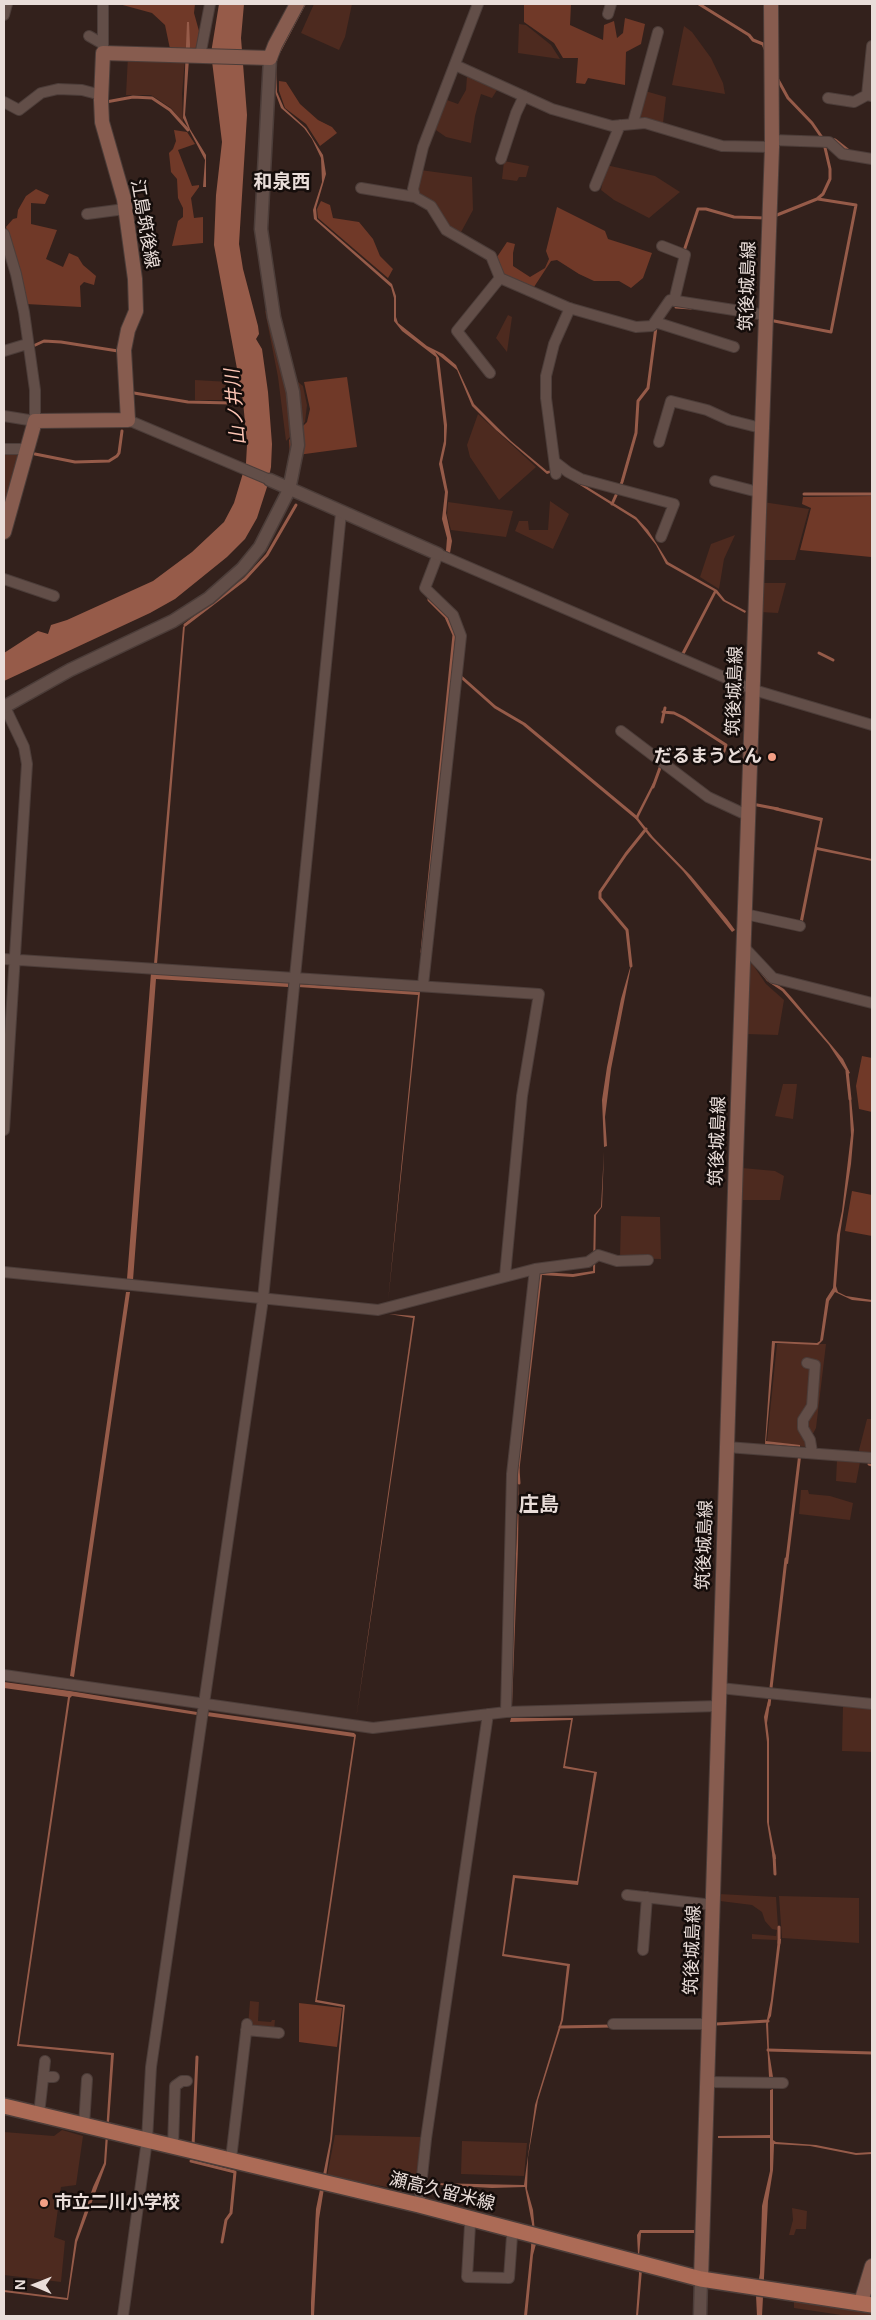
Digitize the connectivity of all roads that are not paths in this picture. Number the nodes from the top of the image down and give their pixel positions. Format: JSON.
{"nodes":[{"id":1,"x":7,"y":4,"type":"edge"},
{"id":2,"x":103,"y":4,"type":"edge"},
{"id":3,"x":210,"y":4,"type":"edge"},
{"id":4,"x":297,"y":4,"type":"edge"},
{"id":5,"x":478,"y":4,"type":"edge"},
{"id":6,"x":771,"y":4,"type":"edge"},
{"id":7,"x":4,"y":14,"type":"edge"},
{"id":8,"x":658,"y":32,"type":"dead end"},
{"id":9,"x":88,"y":36,"type":"dead end"},
{"id":10,"x":872,"y":46,"type":"edge"},
{"id":11,"x":103,"y":48,"type":"junction"},
{"id":12,"x":202,"y":56,"type":"junction"},
{"id":13,"x":270,"y":58,"type":"junction"},
{"id":14,"x":455,"y":65,"type":"junction"},
{"id":15,"x":101,"y":94,"type":"junction"},
{"id":16,"x":524,"y":96,"type":"junction"},
{"id":17,"x":869,"y":96,"type":"edge"},
{"id":18,"x":828,"y":98,"type":"dead end"},
{"id":19,"x":4,"y":102,"type":"edge"},
{"id":20,"x":633,"y":123,"type":"junction"},
{"id":21,"x":620,"y":125,"type":"junction"},
{"id":22,"x":772,"y":143,"type":"junction"},
{"id":23,"x":872,"y":158,"type":"edge"},
{"id":24,"x":501,"y":159,"type":"dead end"},
{"id":25,"x":595,"y":186,"type":"dead end"},
{"id":26,"x":361,"y":188,"type":"dead end"},
{"id":27,"x":415,"y":197,"type":"junction"},
{"id":28,"x":125,"y":209,"type":"junction"},
{"id":29,"x":87,"y":214,"type":"dead end"},
{"id":30,"x":4,"y":234,"type":"edge"},
{"id":31,"x":662,"y":246,"type":"dead end"},
{"id":32,"x":500,"y":278,"type":"junction"},
{"id":33,"x":674,"y":301,"type":"junction"},
{"id":34,"x":570,"y":308,"type":"junction"},
{"id":35,"x":766,"y":314,"type":"junction"},
{"id":36,"x":655,"y":322,"type":"junction"},
{"id":37,"x":27,"y":344,"type":"junction"},
{"id":38,"x":734,"y":347,"type":"dead end"},
{"id":39,"x":4,"y":351,"type":"edge"},
{"id":40,"x":490,"y":373,"type":"dead end"},
{"id":41,"x":4,"y":416,"type":"edge"},
{"id":42,"x":128,"y":420,"type":"junction"},
{"id":43,"x":35,"y":421,"type":"junction"},
{"id":44,"x":761,"y":428,"type":"junction"},
{"id":45,"x":659,"y":442,"type":"dead end"},
{"id":46,"x":4,"y":449,"type":"edge"},
{"id":47,"x":27,"y":450,"type":"junction"},
{"id":48,"x":555,"y":462,"type":"junction"},
{"id":49,"x":556,"y":474,"type":"dead end"},
{"id":50,"x":270,"y":480,"type":"joint"},
{"id":51,"x":715,"y":481,"type":"dead end"},
{"id":52,"x":289,"y":490,"type":"junction"},
{"id":53,"x":758,"y":492,"type":"junction"},
{"id":54,"x":7,"y":508,"type":"edge"},
{"id":55,"x":341,"y":513,"type":"junction"},
{"id":56,"x":4,"y":532,"type":"edge"},
{"id":57,"x":661,"y":537,"type":"dead end"},
{"id":58,"x":438,"y":554,"type":"junction"},
{"id":59,"x":4,"y":579,"type":"edge"},
{"id":60,"x":54,"y":596,"type":"dead end"},
{"id":61,"x":754,"y":690,"type":"junction"},
{"id":62,"x":4,"y":707,"type":"edge"},
{"id":63,"x":872,"y":726,"type":"edge"},
{"id":64,"x":621,"y":731,"type":"dead end"},
{"id":65,"x":749,"y":816,"type":"junction"},
{"id":66,"x":745,"y":914,"type":"junction"},
{"id":67,"x":800,"y":926,"type":"dead end"},
{"id":68,"x":743,"y":946,"type":"junction"},
{"id":69,"x":4,"y":959,"type":"edge"},
{"id":70,"x":15,"y":960,"type":"junction"},
{"id":71,"x":294,"y":977,"type":"junction"},
{"id":72,"x":423,"y":985,"type":"junction"},
{"id":73,"x":872,"y":1003,"type":"edge"},
{"id":74,"x":4,"y":1130,"type":"edge"},
{"id":75,"x":648,"y":1260,"type":"dead end"},
{"id":76,"x":535,"y":1269,"type":"junction"},
{"id":77,"x":4,"y":1272,"type":"edge"},
{"id":78,"x":505,"y":1276,"type":"junction"},
{"id":79,"x":262,"y":1299,"type":"junction"},
{"id":80,"x":807,"y":1363,"type":"dead end"},
{"id":81,"x":727,"y":1447,"type":"junction"},
{"id":82,"x":812,"y":1452,"type":"junction"},
{"id":83,"x":872,"y":1458,"type":"edge"},
{"id":84,"x":4,"y":1675,"type":"edge"},
{"id":85,"x":720,"y":1688,"type":"junction"},
{"id":86,"x":202,"y":1704,"type":"junction"},
{"id":87,"x":872,"y":1704,"type":"edge"},
{"id":88,"x":719,"y":1706,"type":"junction"},
{"id":89,"x":506,"y":1712,"type":"junction"},
{"id":90,"x":488,"y":1714,"type":"junction"},
{"id":91,"x":627,"y":1895,"type":"dead end"},
{"id":92,"x":647,"y":1897,"type":"junction"},
{"id":93,"x":713,"y":1905,"type":"junction"},
{"id":94,"x":643,"y":1950,"type":"dead end"},
{"id":95,"x":614,"y":2024,"type":"dead end"},
{"id":96,"x":709,"y":2024,"type":"junction"},
{"id":97,"x":279,"y":2034,"type":"dead end"},
{"id":98,"x":45,"y":2061,"type":"dead end"},
{"id":99,"x":87,"y":2079,"type":"dead end"},
{"id":100,"x":187,"y":2081,"type":"dead end"},
{"id":101,"x":707,"y":2082,"type":"junction"},
{"id":102,"x":783,"y":2083,"type":"dead end"},
{"id":103,"x":4,"y":2106,"type":"edge"},
{"id":104,"x":39,"y":2114,"type":"junction"},
{"id":105,"x":84,"y":2125,"type":"junction"},
{"id":106,"x":147,"y":2140,"type":"junction"},
{"id":107,"x":173,"y":2146,"type":"junction"},
{"id":108,"x":231,"y":2159,"type":"junction"},
{"id":109,"x":419,"y":2205,"type":"junction"},
{"id":110,"x":472,"y":2219,"type":"junction"},
{"id":111,"x":516,"y":2230,"type":"junction"},
{"id":112,"x":872,"y":2266,"type":"edge"},
{"id":113,"x":702,"y":2279,"type":"junction"},
{"id":114,"x":867,"y":2303,"type":"edge"},
{"id":115,"x":123,"y":2316,"type":"edge"},
{"id":116,"x":700,"y":2316,"type":"edge"}],
"edges":[{"from":1,"to":7,"type":"street"},
{"from":2,"to":11,"type":"street"},
{"from":3,"to":12,"type":"street"},
{"from":4,"to":13,"type":"main road"},
{"from":5,"to":14,"type":"street"},
{"from":6,"to":22,"type":"main road","name":"筑後城島線"},
{"from":8,"to":20,"type":"street"},
{"from":9,"to":11,"type":"street"},
{"from":10,"to":17,"type":"street"},
{"from":11,"to":12,"type":"main road"},
{"from":11,"to":15,"type":"main road","name":"江島筑後線"},
{"from":12,"to":13,"type":"main road"},
{"from":13,"to":52,"type":"street"},
{"from":14,"to":16,"type":"street"},
{"from":14,"to":27,"type":"street"},
{"from":15,"to":19,"type":"street"},
{"from":15,"to":28,"type":"main road","name":"江島筑後線"},
{"from":16,"to":21,"type":"street"},
{"from":16,"to":24,"type":"street"},
{"from":17,"to":18,"type":"street"},
{"from":20,"to":21,"type":"street"},
{"from":20,"to":22,"type":"street"},
{"from":21,"to":25,"type":"street"},
{"from":22,"to":23,"type":"street"},
{"from":22,"to":35,"type":"main road","name":"筑後城島線"},
{"from":26,"to":27,"type":"street"},
{"from":27,"to":32,"type":"street"},
{"from":28,"to":29,"type":"street"},
{"from":28,"to":42,"type":"main road","name":"江島筑後線"},
{"from":30,"to":37,"type":"street"},
{"from":31,"to":33,"type":"street"},
{"from":32,"to":34,"type":"street"},
{"from":32,"to":40,"type":"street"},
{"from":33,"to":35,"type":"street"},
{"from":33,"to":36,"type":"street"},
{"from":34,"to":36,"type":"street"},
{"from":34,"to":48,"type":"street"},
{"from":35,"to":44,"type":"main road","name":"筑後城島線"},
{"from":36,"to":38,"type":"street"},
{"from":37,"to":39,"type":"street"},
{"from":37,"to":43,"type":"street"},
{"from":41,"to":43,"type":"street"},
{"from":42,"to":43,"type":"main road"},
{"from":42,"to":50,"type":"street"},
{"from":43,"to":47,"type":"main road"},
{"from":44,"to":45,"type":"street"},
{"from":44,"to":53,"type":"main road","name":"筑後城島線"},
{"from":46,"to":47,"type":"street"},
{"from":47,"to":54,"type":"main road"},
{"from":48,"to":49,"type":"street"},
{"from":48,"to":57,"type":"street"},
{"from":50,"to":52,"type":"street"},
{"from":51,"to":53,"type":"street"},
{"from":52,"to":55,"type":"street"},
{"from":52,"to":62,"type":"street"},
{"from":53,"to":61,"type":"main road","name":"筑後城島線"},
{"from":54,"to":56,"type":"main road"},
{"from":55,"to":58,"type":"street"},
{"from":55,"to":71,"type":"street"},
{"from":58,"to":61,"type":"street"},
{"from":58,"to":72,"type":"street"},
{"from":59,"to":60,"type":"street"},
{"from":61,"to":63,"type":"street"},
{"from":61,"to":65,"type":"main road","name":"筑後城島線"},
{"from":62,"to":70,"type":"street"},
{"from":64,"to":65,"type":"street"},
{"from":65,"to":66,"type":"main road","name":"筑後城島線"},
{"from":66,"to":67,"type":"street"},
{"from":66,"to":68,"type":"main road","name":"筑後城島線"},
{"from":68,"to":73,"type":"street"},
{"from":68,"to":81,"type":"main road","name":"筑後城島線"},
{"from":69,"to":70,"type":"street"},
{"from":70,"to":71,"type":"street"},
{"from":70,"to":74,"type":"street"},
{"from":71,"to":72,"type":"street"},
{"from":71,"to":79,"type":"street"},
{"from":72,"to":78,"type":"street"},
{"from":75,"to":76,"type":"street"},
{"from":76,"to":78,"type":"street"},
{"from":76,"to":89,"type":"street"},
{"from":77,"to":79,"type":"street"},
{"from":78,"to":79,"type":"street"},
{"from":79,"to":86,"type":"street"},
{"from":80,"to":82,"type":"street"},
{"from":81,"to":82,"type":"street"},
{"from":81,"to":85,"type":"main road","name":"筑後城島線"},
{"from":82,"to":83,"type":"street"},
{"from":84,"to":86,"type":"street"},
{"from":85,"to":87,"type":"street"},
{"from":85,"to":88,"type":"main road","name":"筑後城島線"},
{"from":86,"to":90,"type":"street"},
{"from":86,"to":106,"type":"street"},
{"from":88,"to":89,"type":"street"},
{"from":88,"to":93,"type":"main road","name":"筑後城島線"},
{"from":89,"to":90,"type":"street"},
{"from":90,"to":109,"type":"street"},
{"from":91,"to":92,"type":"street"},
{"from":92,"to":93,"type":"street"},
{"from":92,"to":94,"type":"street"},
{"from":93,"to":96,"type":"main road","name":"筑後城島線"},
{"from":95,"to":96,"type":"street"},
{"from":96,"to":101,"type":"main road","name":"筑後城島線"},
{"from":97,"to":108,"type":"street"},
{"from":98,"to":104,"type":"street"},
{"from":99,"to":105,"type":"street"},
{"from":100,"to":107,"type":"street"},
{"from":101,"to":102,"type":"street"},
{"from":101,"to":113,"type":"main road","name":"筑後城島線"},
{"from":103,"to":104,"type":"main road","name":"瀬高久留米線"},
{"from":104,"to":105,"type":"main road","name":"瀬高久留米線"},
{"from":105,"to":106,"type":"main road","name":"瀬高久留米線"},
{"from":106,"to":107,"type":"main road","name":"瀬高久留米線"},
{"from":106,"to":115,"type":"street"},
{"from":107,"to":108,"type":"main road","name":"瀬高久留米線"},
{"from":108,"to":109,"type":"main road","name":"瀬高久留米線"},
{"from":109,"to":110,"type":"main road","name":"瀬高久留米線"},
{"from":110,"to":111,"type":"main road","name":"瀬高久留米線"},
{"from":110,"to":111,"type":"street"},
{"from":111,"to":113,"type":"main road","name":"瀬高久留米線"},
{"from":112,"to":114,"type":"main road"},
{"from":113,"to":114,"type":"main road","name":"瀬高久留米線"},
{"from":113,"to":116,"type":"street"}]}
